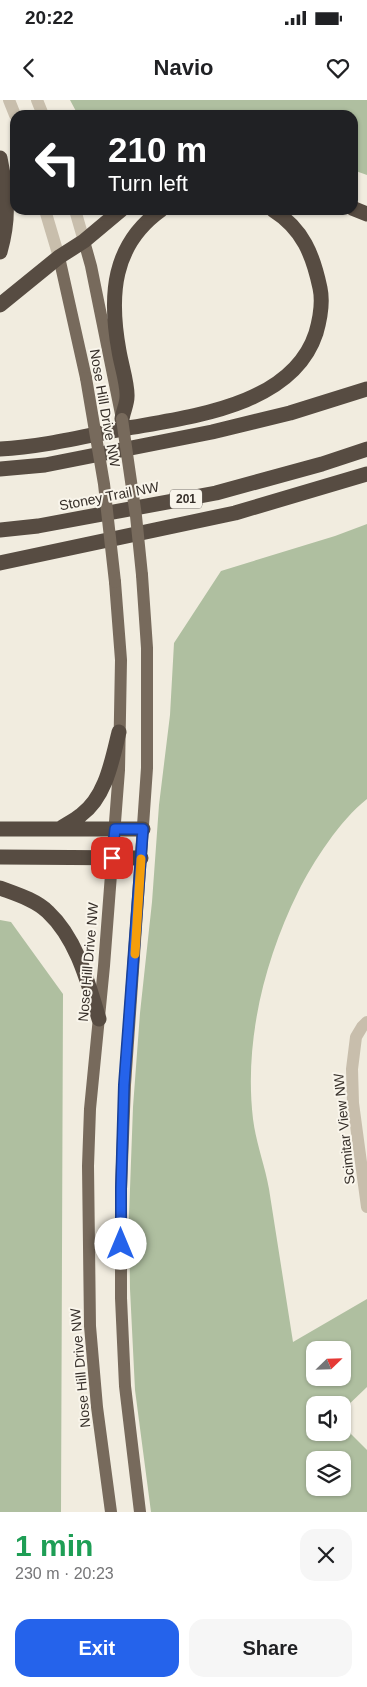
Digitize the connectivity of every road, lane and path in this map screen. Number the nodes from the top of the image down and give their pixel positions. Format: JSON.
{"nodes":[{"id":1,"x":0,"y":158,"type":"edge"},
{"id":2,"x":46,"y":215,"type":"edge"},
{"id":3,"x":76,"y":215,"type":"edge"},
{"id":4,"x":115,"y":215,"type":"edge"},
{"id":5,"x":154,"y":215,"type":"edge"},
{"id":6,"x":281,"y":215,"type":"edge"},
{"id":7,"x":84,"y":241,"type":"junction"},
{"id":8,"x":0,"y":252,"type":"edge"},
{"id":9,"x":59,"y":257,"type":"junction"},
{"id":10,"x":0,"y":305,"type":"edge"},
{"id":11,"x":118,"y":373,"type":"junction"},
{"id":12,"x":367,"y":389,"type":"edge"},
{"id":13,"x":122,"y":419,"type":"joint"},
{"id":14,"x":0,"y":449,"type":"edge"},
{"id":15,"x":367,"y":449,"type":"edge"},
{"id":16,"x":0,"y":469,"type":"edge"},
{"id":17,"x":367,"y":474,"type":"edge"},
{"id":18,"x":0,"y":530,"type":"edge"},
{"id":19,"x":0,"y":563,"type":"edge"},
{"id":20,"x":120,"y":732,"type":"junction"},
{"id":21,"x":0,"y":828,"type":"edge"},
{"id":22,"x":60,"y":828,"type":"junction"},
{"id":23,"x":115,"y":829,"type":"junction"},
{"id":24,"x":143,"y":829,"type":"junction"},
{"id":25,"x":0,"y":857,"type":"edge"},
{"id":26,"x":112,"y":858,"type":"junction"},
{"id":27,"x":141,"y":858,"type":"junction"},
{"id":28,"x":0,"y":888,"type":"edge"},
{"id":29,"x":99,"y":1019,"type":"junction"},
{"id":30,"x":367,"y":1022,"type":"edge"},
{"id":31,"x":367,"y":1207,"type":"edge"},
{"id":32,"x":109,"y":1509,"type":"edge"},
{"id":33,"x":140,"y":1512,"type":"edge"}],
"edges":[{"from":1,"to":8,"type":"highway"},
{"from":2,"to":9,"type":"street","name":"Nose Hill Drive NW"},
{"from":3,"to":7,"type":"street","name":"Nose Hill Drive NW"},
{"from":4,"to":7,"type":"highway"},
{"from":5,"to":11,"type":"highway"},
{"from":6,"to":14,"type":"highway"},
{"from":7,"to":9,"type":"highway"},
{"from":7,"to":11,"type":"main road","name":"Nose Hill Drive NW"},
{"from":9,"to":10,"type":"highway"},
{"from":9,"to":20,"type":"main road","name":"Nose Hill Drive NW","bridge":true},
{"from":11,"to":13,"type":"highway"},
{"from":12,"to":16,"type":"highway"},
{"from":13,"to":24,"type":"main road","name":"Nose Hill Drive NW","bridge":true},
{"from":15,"to":18,"type":"highway","name":"Stoney Trail NW","number":"201"},
{"from":17,"to":19,"type":"highway"},
{"from":20,"to":22,"type":"highway"},
{"from":20,"to":23,"type":"main road","name":"Nose Hill Drive NW"},
{"from":21,"to":22,"type":"highway"},
{"from":22,"to":23,"type":"highway"},
{"from":23,"to":24,"type":"highway"},
{"from":23,"to":26,"type":"main road","name":"Nose Hill Drive NW"},
{"from":24,"to":27,"type":"main road","name":"Nose Hill Drive NW"},
{"from":25,"to":26,"type":"highway"},
{"from":26,"to":27,"type":"highway"},
{"from":26,"to":29,"type":"main road","name":"Nose Hill Drive NW"},
{"from":27,"to":33,"type":"main road","name":"Nose Hill Drive NW"},
{"from":28,"to":29,"type":"highway"},
{"from":29,"to":32,"type":"main road","name":"Nose Hill Drive NW"},
{"from":30,"to":31,"type":"street","name":"Scimitar View NW"}]}
